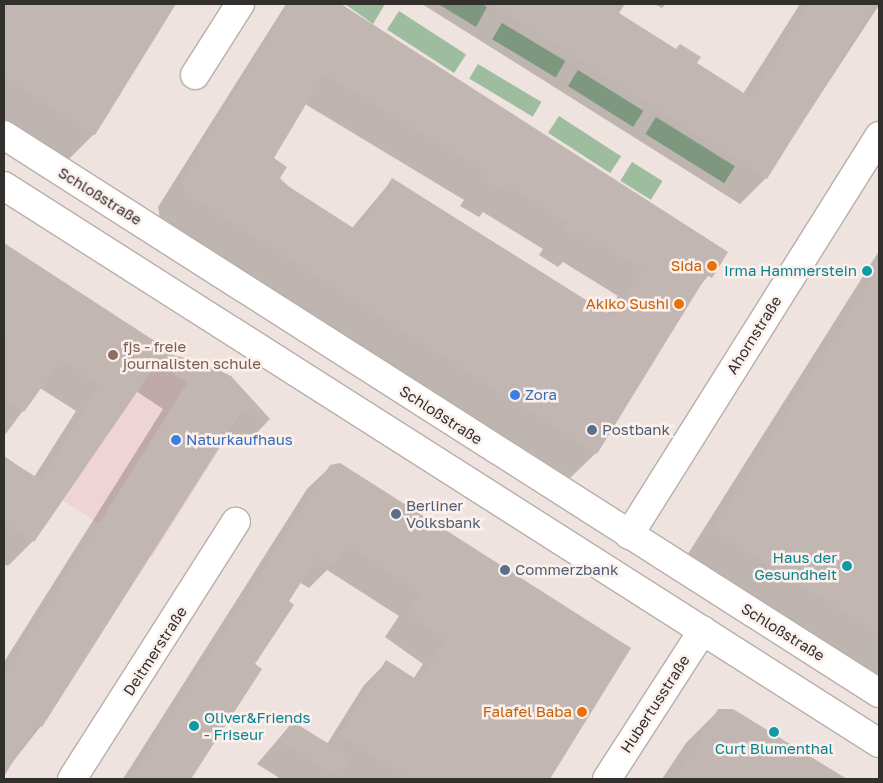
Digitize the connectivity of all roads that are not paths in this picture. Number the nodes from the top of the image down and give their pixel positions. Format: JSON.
{"nodes":[{"id":1,"x":240,"y":4,"type":"edge"},
{"id":2,"x":194,"y":75,"type":"dead end"},
{"id":3,"x":4,"y":136,"type":"edge"},
{"id":4,"x":879,"y":136,"type":"edge"},
{"id":5,"x":4,"y":186,"type":"edge"},
{"id":6,"x":236,"y":522,"type":"dead end"},
{"id":7,"x":629,"y":535,"type":"junction"},
{"id":8,"x":703,"y":630,"type":"junction"},
{"id":9,"x":879,"y":693,"type":"edge"},
{"id":10,"x":879,"y":743,"type":"edge"},
{"id":11,"x":72,"y":779,"type":"edge"},
{"id":12,"x":607,"y":779,"type":"edge"}],
"edges":[{"from":1,"to":2,"type":"street"},
{"from":3,"to":7,"type":"street","name":"Schloßstraße"},
{"from":4,"to":7,"type":"street","name":"Ahornstraße"},
{"from":5,"to":8,"type":"street"},
{"from":6,"to":11,"type":"street","name":"Deitmerstraße"},
{"from":7,"to":9,"type":"street","name":"Schloßstraße"},
{"from":8,"to":10,"type":"street"},
{"from":8,"to":12,"type":"street","name":"Hubertusstraße"}]}
